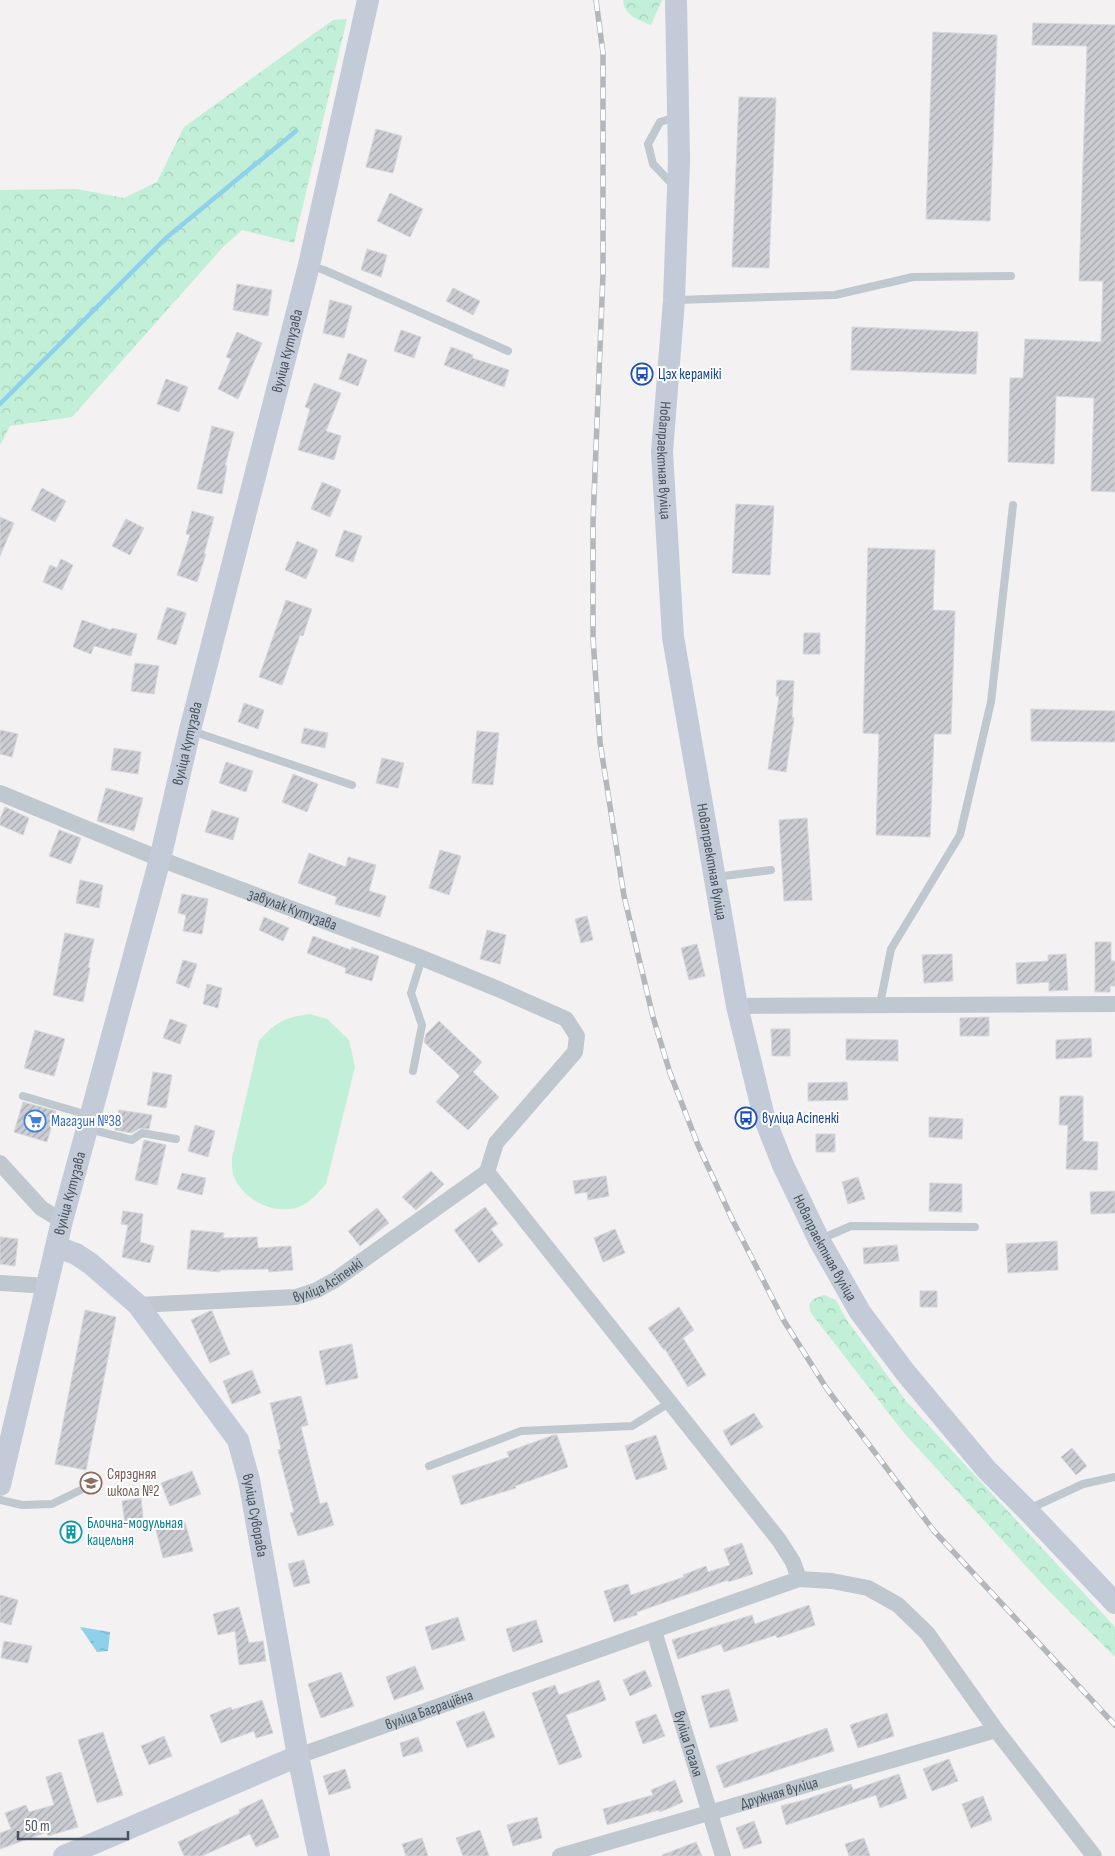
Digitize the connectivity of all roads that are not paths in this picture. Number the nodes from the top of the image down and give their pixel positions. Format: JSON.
{"nodes":[{"id":1,"x":368,"y":0,"type":"edge"},
{"id":2,"x":676,"y":0,"type":"edge"},
{"id":3,"x":678,"y":117,"type":"junction"},
{"id":4,"x":678,"y":190,"type":"junction"},
{"id":5,"x":309,"y":266,"type":"junction"},
{"id":6,"x":1011,"y":276,"type":"dead end"},
{"id":7,"x":674,"y":300,"type":"junction"},
{"id":8,"x":508,"y":351,"type":"dead end"},
{"id":9,"x":1013,"y":505,"type":"dead end"},
{"id":10,"x":190,"y":730,"type":"junction"},
{"id":11,"x":352,"y":785,"type":"dead end"},
{"id":12,"x":0,"y":793,"type":"edge"},
{"id":13,"x":160,"y":859,"type":"junction"},
{"id":14,"x":771,"y":870,"type":"dead end"},
{"id":15,"x":714,"y":877,"type":"junction"},
{"id":16,"x":422,"y":958,"type":"junction"},
{"id":17,"x":880,"y":1004,"type":"junction"},
{"id":18,"x":1115,"y":1004,"type":"edge"},
{"id":19,"x":737,"y":1006,"type":"junction"},
{"id":20,"x":413,"y":1071,"type":"dead end"},
{"id":21,"x":24,"y":1096,"type":"dead end"},
{"id":22,"x":89,"y":1122,"type":"junction"},
{"id":23,"x":176,"y":1139,"type":"dead end"},
{"id":24,"x":0,"y":1163,"type":"edge"},
{"id":25,"x":487,"y":1172,"type":"junction"},
{"id":26,"x":62,"y":1221,"type":"junction"},
{"id":27,"x":975,"y":1227,"type":"dead end"},
{"id":28,"x":819,"y":1240,"type":"junction"},
{"id":29,"x":57,"y":1247,"type":"junction"},
{"id":30,"x":0,"y":1283,"type":"edge"},
{"id":31,"x":48,"y":1286,"type":"junction"},
{"id":32,"x":138,"y":1305,"type":"junction"},
{"id":33,"x":669,"y":1403,"type":"junction"},
{"id":34,"x":430,"y":1466,"type":"dead end"},
{"id":35,"x":1115,"y":1477,"type":"edge"},
{"id":36,"x":0,"y":1485,"type":"edge"},
{"id":37,"x":91,"y":1485,"type":"dead end"},
{"id":38,"x":0,"y":1500,"type":"edge"},
{"id":39,"x":1028,"y":1510,"type":"junction"},
{"id":40,"x":799,"y":1579,"type":"junction"},
{"id":41,"x":1115,"y":1603,"type":"edge"},
{"id":42,"x":654,"y":1631,"type":"junction"},
{"id":43,"x":996,"y":1730,"type":"junction"},
{"id":44,"x":298,"y":1756,"type":"junction"},
{"id":45,"x":708,"y":1814,"type":"junction"},
{"id":46,"x":594,"y":1851,"type":"edge"},
{"id":47,"x":1088,"y":1855,"type":"edge"},
{"id":48,"x":64,"y":1856,"type":"edge"},
{"id":49,"x":319,"y":1856,"type":"edge"},
{"id":50,"x":560,"y":1856,"type":"edge"},
{"id":51,"x":722,"y":1856,"type":"edge"}],
"edges":[{"from":1,"to":5,"type":"street","name":"вуліца Кутузава"},
{"from":2,"to":3,"type":"street","name":"Новапраектная вуліца"},
{"from":3,"to":4,"type":"street","name":"Новапраектная вуліца"},
{"from":3,"to":4,"type":"lane"},
{"from":4,"to":7,"type":"street","name":"Новапраектная вуліца"},
{"from":5,"to":8,"type":"lane"},
{"from":5,"to":10,"type":"street","name":"вуліца Кутузава"},
{"from":6,"to":7,"type":"lane"},
{"from":7,"to":15,"type":"street","name":"Новапраектная вуліца"},
{"from":9,"to":17,"type":"lane"},
{"from":10,"to":11,"type":"lane"},
{"from":10,"to":13,"type":"street","name":"вуліца Кутузава"},
{"from":12,"to":13,"type":"street","name":"завулак Кутузава"},
{"from":13,"to":16,"type":"street","name":"завулак Кутузава"},
{"from":13,"to":22,"type":"street","name":"вуліца Кутузава"},
{"from":14,"to":15,"type":"lane"},
{"from":15,"to":19,"type":"street","name":"Новапраектная вуліца"},
{"from":16,"to":20,"type":"lane"},
{"from":16,"to":25,"type":"street","name":"завулак Кутузава"},
{"from":17,"to":18,"type":"street"},
{"from":17,"to":19,"type":"street"},
{"from":19,"to":28,"type":"street","name":"Новапраектная вуліца"},
{"from":21,"to":22,"type":"lane"},
{"from":22,"to":23,"type":"lane"},
{"from":22,"to":26,"type":"street","name":"вуліца Кутузава"},
{"from":24,"to":26,"type":"street"},
{"from":25,"to":32,"type":"street","name":"вуліца Асіпенкі"},
{"from":25,"to":33,"type":"street"},
{"from":26,"to":29,"type":"street","name":"вуліца Кутузава"},
{"from":27,"to":28,"type":"lane"},
{"from":28,"to":39,"type":"street","name":"Новапраектная вуліца"},
{"from":29,"to":31,"type":"street","name":"вуліца Кутузава"},
{"from":29,"to":32,"type":"street","name":"вуліца Суворава"},
{"from":30,"to":31,"type":"street"},
{"from":31,"to":36,"type":"street","name":"вуліца Кутузава"},
{"from":32,"to":44,"type":"street","name":"вуліца Суворава"},
{"from":33,"to":34,"type":"lane"},
{"from":33,"to":40,"type":"street"},
{"from":35,"to":39,"type":"lane"},
{"from":37,"to":38,"type":"lane"},
{"from":39,"to":41,"type":"street","name":"Новапраектная вуліца"},
{"from":40,"to":42,"type":"street","name":"вуліца Баграціёна"},
{"from":40,"to":43,"type":"street"},
{"from":42,"to":44,"type":"street","name":"вуліца Баграціёна"},
{"from":42,"to":45,"type":"street","name":"вуліца Гогаля"},
{"from":43,"to":45,"type":"street","name":"Дружная вуліца"},
{"from":43,"to":47,"type":"street"},
{"from":44,"to":48,"type":"street","name":"вуліца Баграціёна"},
{"from":44,"to":49,"type":"street","name":"вуліца Суворава"},
{"from":45,"to":46,"type":"street","name":"Дружная вуліца"},
{"from":45,"to":51,"type":"street","name":"вуліца Гогаля"},
{"from":46,"to":50,"type":"street","name":"Дружная вуліца"}]}
